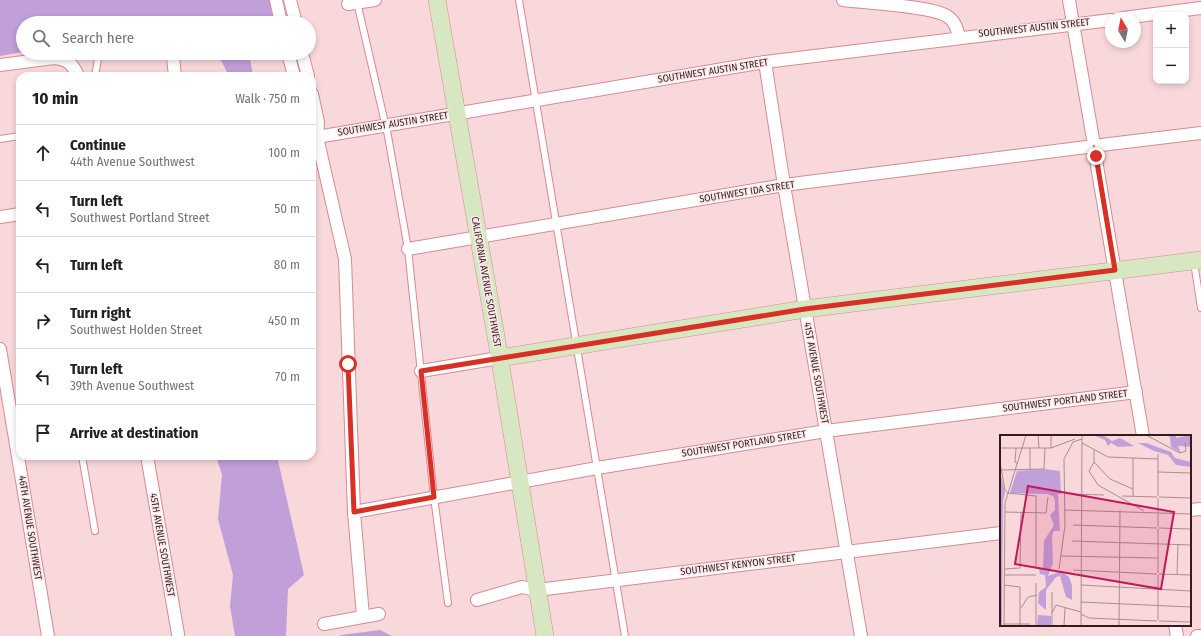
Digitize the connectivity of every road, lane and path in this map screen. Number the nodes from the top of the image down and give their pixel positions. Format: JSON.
{"nodes":[{"id":1,"x":276,"y":0,"type":"edge"},
{"id":2,"x":290,"y":0,"type":"edge"},
{"id":3,"x":375,"y":0,"type":"edge"},
{"id":4,"x":437,"y":0,"type":"edge"},
{"id":5,"x":519,"y":0,"type":"edge"},
{"id":6,"x":843,"y":0,"type":"edge"},
{"id":7,"x":1069,"y":0,"type":"edge"},
{"id":8,"x":354,"y":2,"type":"edge"},
{"id":9,"x":1201,"y":8,"type":"edge"},
{"id":10,"x":279,"y":16,"type":"edge"},
{"id":11,"x":294,"y":16,"type":"edge"},
{"id":12,"x":1141,"y":16,"type":"edge"},
{"id":13,"x":1105,"y":21,"type":"edge"},
{"id":14,"x":1073,"y":24,"type":"junction"},
{"id":15,"x":959,"y":37,"type":"junction"},
{"id":16,"x":39,"y":60,"type":"edge"},
{"id":17,"x":67,"y":60,"type":"edge"},
{"id":18,"x":97,"y":60,"type":"edge"},
{"id":19,"x":173,"y":60,"type":"edge"},
{"id":20,"x":290,"y":60,"type":"edge"},
{"id":21,"x":304,"y":60,"type":"edge"},
{"id":22,"x":765,"y":62,"type":"junction"},
{"id":23,"x":0,"y":65,"type":"edge"},
{"id":24,"x":76,"y":72,"type":"edge"},
{"id":25,"x":96,"y":72,"type":"edge"},
{"id":26,"x":175,"y":72,"type":"edge"},
{"id":27,"x":293,"y":72,"type":"edge"},
{"id":28,"x":307,"y":72,"type":"edge"},
{"id":29,"x":536,"y":100,"type":"junction"},
{"id":30,"x":316,"y":113,"type":"edge"},
{"id":31,"x":456,"y":114,"type":"junction"},
{"id":32,"x":384,"y":126,"type":"junction"},
{"id":33,"x":316,"y":130,"type":"edge"},
{"id":34,"x":1201,"y":133,"type":"edge"},
{"id":35,"x":316,"y":134,"type":"edge"},
{"id":36,"x":16,"y":137,"type":"edge"},
{"id":37,"x":316,"y":138,"type":"edge"},
{"id":38,"x":0,"y":139,"type":"edge"},
{"id":39,"x":1094,"y":146,"type":"junction"},
{"id":40,"x":784,"y":185,"type":"junction"},
{"id":41,"x":16,"y":215,"type":"edge"},
{"id":42,"x":0,"y":217,"type":"edge"},
{"id":43,"x":556,"y":224,"type":"junction"},
{"id":44,"x":479,"y":237,"type":"junction"},
{"id":45,"x":408,"y":249,"type":"junction"},
{"id":46,"x":1197,"y":260,"type":"edge"},
{"id":47,"x":1115,"y":270,"type":"junction"},
{"id":48,"x":1201,"y":308,"type":"edge"},
{"id":49,"x":805,"y":309,"type":"junction"},
{"id":50,"x":576,"y":347,"type":"junction"},
{"id":51,"x":0,"y":349,"type":"edge"},
{"id":52,"x":500,"y":358,"type":"junction"},
{"id":53,"x":421,"y":371,"type":"junction"},
{"id":54,"x":1136,"y":392,"type":"junction"},
{"id":55,"x":826,"y":431,"type":"junction"},
{"id":56,"x":1143,"y":435,"type":"edge"},
{"id":57,"x":16,"y":445,"type":"edge"},
{"id":58,"x":19,"y":460,"type":"edge"},
{"id":59,"x":83,"y":460,"type":"edge"},
{"id":60,"x":148,"y":460,"type":"edge"},
{"id":61,"x":597,"y":468,"type":"junction"},
{"id":62,"x":520,"y":482,"type":"junction"},
{"id":63,"x":434,"y":497,"type":"junction"},
{"id":64,"x":1201,"y":509,"type":"edge"},
{"id":65,"x":1191,"y":510,"type":"edge"},
{"id":66,"x":354,"y":512,"type":"junction"},
{"id":67,"x":95,"y":531,"type":"dead end"},
{"id":68,"x":1000,"y":533,"type":"edge"},
{"id":69,"x":846,"y":552,"type":"junction"},
{"id":70,"x":616,"y":580,"type":"junction"},
{"id":71,"x":537,"y":590,"type":"junction"},
{"id":72,"x":477,"y":600,"type":"dead end"},
{"id":73,"x":448,"y":603,"type":"dead end"},
{"id":74,"x":379,"y":614,"type":"dead end"},
{"id":75,"x":363,"y":616,"type":"junction"},
{"id":76,"x":324,"y":624,"type":"dead end"},
{"id":77,"x":1175,"y":626,"type":"edge"},
{"id":78,"x":178,"y":634,"type":"dead end"},
{"id":79,"x":48,"y":636,"type":"edge"},
{"id":80,"x":545,"y":636,"type":"edge"},
{"id":81,"x":625,"y":636,"type":"edge"},
{"id":82,"x":861,"y":636,"type":"edge"},
{"id":83,"x":1177,"y":636,"type":"edge"},
{"id":84,"x":1197,"y":636,"type":"edge"},
{"id":85,"x":1201,"y":636,"type":"edge"}],
"edges":[{"from":1,"to":10,"type":"street"},
{"from":2,"to":11,"type":"street"},
{"from":3,"to":8,"type":"street"},
{"from":4,"to":31,"type":"street","name":"CALIFORNIA AVENUE SOUTHWEST"},
{"from":5,"to":29,"type":"lane"},
{"from":6,"to":15,"type":"street"},
{"from":7,"to":14,"type":"street"},
{"from":8,"to":32,"type":"lane"},
{"from":9,"to":12,"type":"street"},
{"from":13,"to":14,"type":"street","name":"SOUTHWEST AUSTIN STREET"},
{"from":14,"to":15,"type":"street","name":"SOUTHWEST AUSTIN STREET"},
{"from":14,"to":39,"type":"street"},
{"from":15,"to":22,"type":"street","name":"SOUTHWEST AUSTIN STREET"},
{"from":16,"to":23,"type":"street"},
{"from":17,"to":24,"type":"street"},
{"from":18,"to":25,"type":"lane"},
{"from":19,"to":26,"type":"street"},
{"from":20,"to":27,"type":"street"},
{"from":21,"to":28,"type":"street"},
{"from":22,"to":29,"type":"street","name":"SOUTHWEST AUSTIN STREET"},
{"from":22,"to":40,"type":"street","name":"41ST AVENUE SOUTHWEST"},
{"from":29,"to":31,"type":"street","name":"SOUTHWEST AUSTIN STREET"},
{"from":29,"to":43,"type":"lane"},
{"from":30,"to":33,"type":"street"},
{"from":31,"to":32,"type":"street","name":"SOUTHWEST AUSTIN STREET"},
{"from":31,"to":44,"type":"street","name":"CALIFORNIA AVENUE SOUTHWEST"},
{"from":32,"to":35,"type":"street","name":"SOUTHWEST AUSTIN STREET"},
{"from":32,"to":45,"type":"lane"},
{"from":34,"to":39,"type":"street","name":"SOUTHWEST IDA STREET"},
{"from":36,"to":38,"type":"lane"},
{"from":37,"to":66,"type":"street"},
{"from":39,"to":40,"type":"street","name":"SOUTHWEST IDA STREET"},
{"from":39,"to":47,"type":"street"},
{"from":40,"to":43,"type":"street","name":"SOUTHWEST IDA STREET"},
{"from":40,"to":49,"type":"street","name":"41ST AVENUE SOUTHWEST"},
{"from":41,"to":42,"type":"street"},
{"from":43,"to":44,"type":"street","name":"SOUTHWEST IDA STREET"},
{"from":43,"to":50,"type":"lane"},
{"from":44,"to":45,"type":"street","name":"SOUTHWEST IDA STREET"},
{"from":44,"to":52,"type":"street","name":"CALIFORNIA AVENUE SOUTHWEST"},
{"from":45,"to":53,"type":"lane"},
{"from":46,"to":47,"type":"street"},
{"from":46,"to":48,"type":"lane"},
{"from":47,"to":49,"type":"street"},
{"from":47,"to":54,"type":"street"},
{"from":49,"to":50,"type":"street"},
{"from":49,"to":55,"type":"street","name":"41ST AVENUE SOUTHWEST"},
{"from":50,"to":52,"type":"street"},
{"from":50,"to":61,"type":"lane"},
{"from":51,"to":57,"type":"street","name":"46TH AVENUE SOUTHWEST"},
{"from":52,"to":53,"type":"street"},
{"from":52,"to":62,"type":"street","name":"CALIFORNIA AVENUE SOUTHWEST"},
{"from":53,"to":63,"type":"lane"},
{"from":54,"to":55,"type":"street","name":"SOUTHWEST PORTLAND STREET"},
{"from":54,"to":56,"type":"street"},
{"from":55,"to":61,"type":"street","name":"SOUTHWEST PORTLAND STREET"},
{"from":55,"to":69,"type":"street","name":"41ST AVENUE SOUTHWEST"},
{"from":58,"to":79,"type":"street","name":"46TH AVENUE SOUTHWEST"},
{"from":59,"to":67,"type":"lane"},
{"from":60,"to":78,"type":"street","name":"45TH AVENUE SOUTHWEST"},
{"from":61,"to":62,"type":"street","name":"SOUTHWEST PORTLAND STREET"},
{"from":61,"to":70,"type":"lane"},
{"from":62,"to":63,"type":"street","name":"SOUTHWEST PORTLAND STREET"},
{"from":62,"to":71,"type":"street","name":"CALIFORNIA AVENUE SOUTHWEST"},
{"from":63,"to":66,"type":"street","name":"SOUTHWEST PORTLAND STREET"},
{"from":63,"to":73,"type":"lane"},
{"from":64,"to":65,"type":"street"},
{"from":66,"to":75,"type":"street"},
{"from":68,"to":69,"type":"street","name":"SOUTHWEST KENYON STREET"},
{"from":69,"to":70,"type":"street","name":"SOUTHWEST KENYON STREET"},
{"from":69,"to":82,"type":"street","name":"41ST AVENUE SOUTHWEST"},
{"from":70,"to":71,"type":"street","name":"SOUTHWEST KENYON STREET"},
{"from":70,"to":81,"type":"lane"},
{"from":71,"to":72,"type":"street","name":"SOUTHWEST KENYON STREET"},
{"from":71,"to":80,"type":"street","name":"CALIFORNIA AVENUE SOUTHWEST"},
{"from":74,"to":75,"type":"street"},
{"from":75,"to":76,"type":"street"},
{"from":77,"to":83,"type":"street"},
{"from":84,"to":85,"type":"street"}]}
